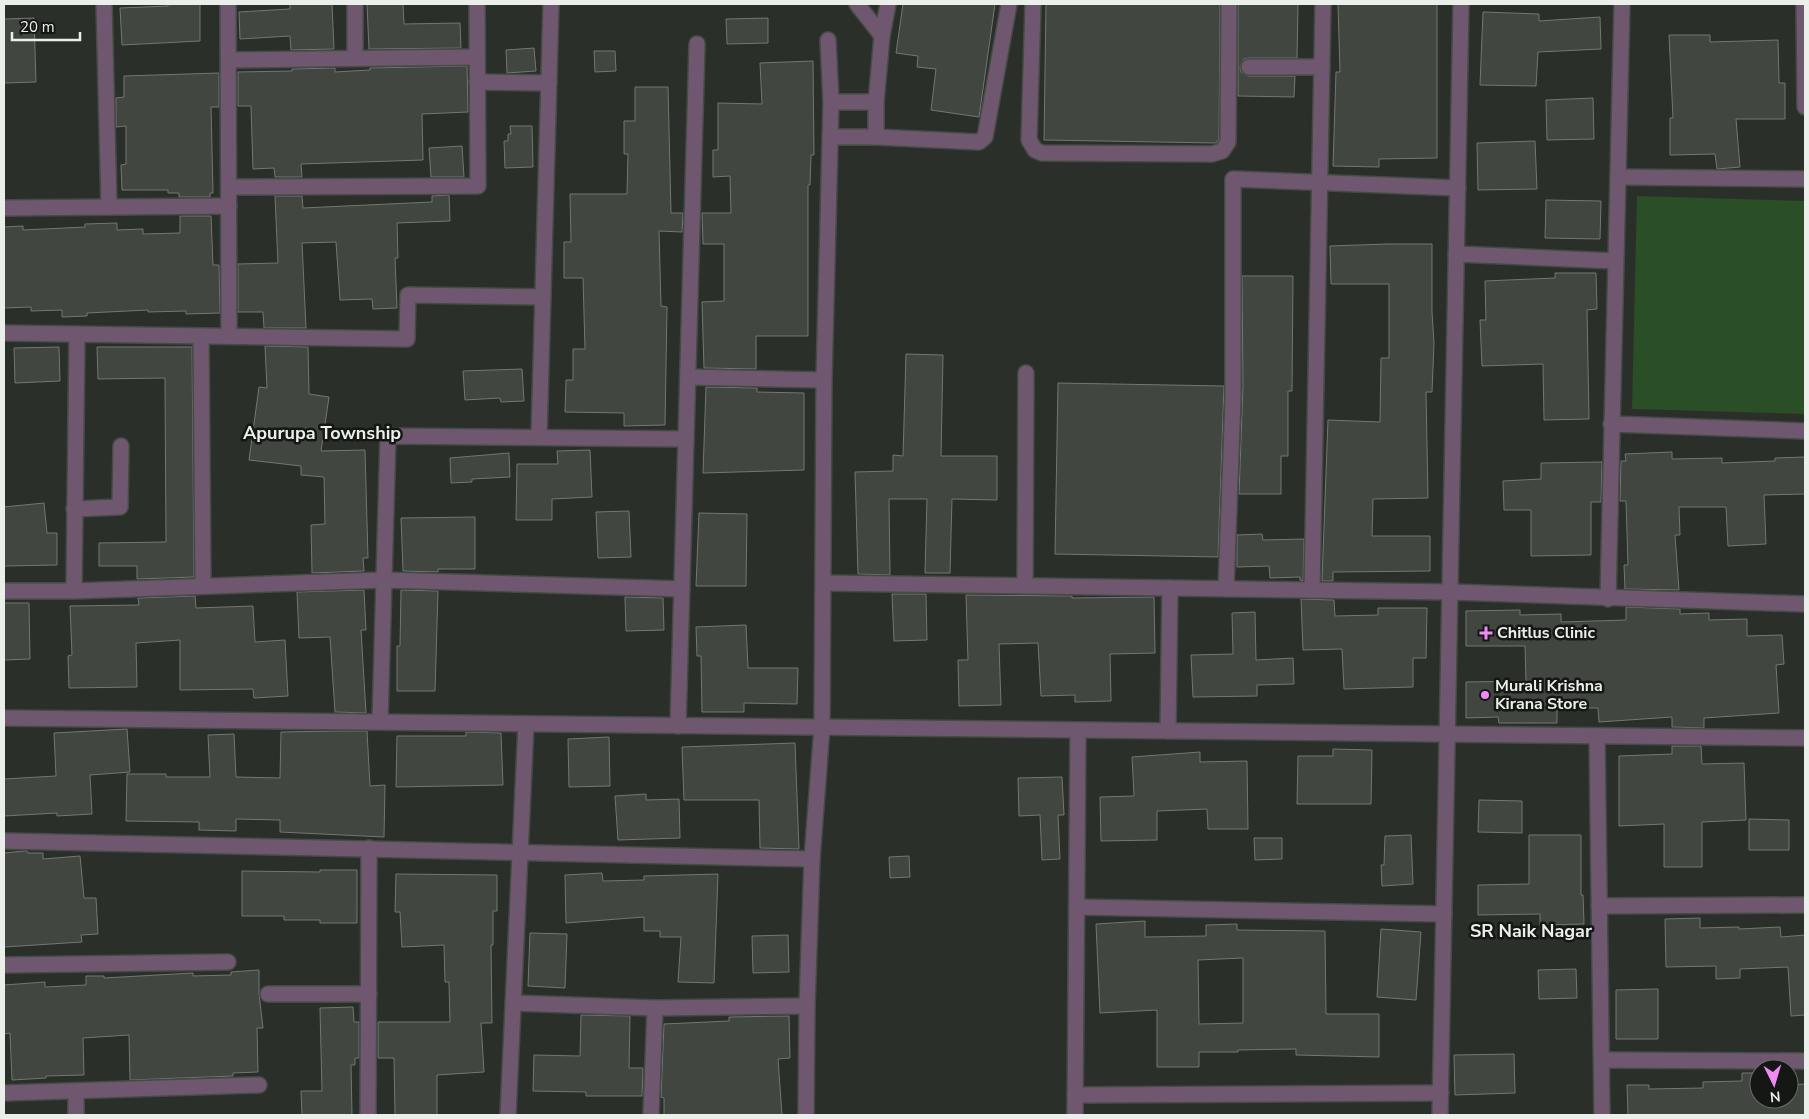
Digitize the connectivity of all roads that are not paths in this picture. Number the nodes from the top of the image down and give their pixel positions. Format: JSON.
{"nodes":[{"id":1,"x":104,"y":4,"type":"edge"},
{"id":2,"x":228,"y":4,"type":"edge"},
{"id":3,"x":355,"y":4,"type":"edge"},
{"id":4,"x":477,"y":4,"type":"edge"},
{"id":5,"x":551,"y":4,"type":"edge"},
{"id":6,"x":857,"y":4,"type":"edge"},
{"id":7,"x":888,"y":4,"type":"edge"},
{"id":8,"x":1009,"y":4,"type":"edge"},
{"id":9,"x":1033,"y":4,"type":"edge"},
{"id":10,"x":1229,"y":4,"type":"edge"},
{"id":11,"x":1323,"y":4,"type":"edge"},
{"id":12,"x":1461,"y":4,"type":"edge"},
{"id":13,"x":1622,"y":4,"type":"edge"},
{"id":14,"x":1804,"y":4,"type":"edge"},
{"id":15,"x":882,"y":36,"type":"junction"},
{"id":16,"x":828,"y":40,"type":"dead end"},
{"id":17,"x":697,"y":44,"type":"dead end"},
{"id":18,"x":477,"y":57,"type":"junction"},
{"id":19,"x":355,"y":58,"type":"junction"},
{"id":20,"x":228,"y":60,"type":"junction"},
{"id":21,"x":1249,"y":67,"type":"dead end"},
{"id":22,"x":1322,"y":67,"type":"junction"},
{"id":23,"x":477,"y":82,"type":"junction"},
{"id":24,"x":549,"y":83,"type":"junction"},
{"id":25,"x":831,"y":102,"type":"junction"},
{"id":26,"x":876,"y":102,"type":"junction"},
{"id":27,"x":1805,"y":107,"type":"edge"},
{"id":28,"x":830,"y":137,"type":"junction"},
{"id":29,"x":876,"y":137,"type":"junction"},
{"id":30,"x":1618,"y":177,"type":"junction"},
{"id":31,"x":1805,"y":179,"type":"edge"},
{"id":32,"x":1320,"y":182,"type":"junction"},
{"id":33,"x":230,"y":187,"type":"junction"},
{"id":34,"x":1458,"y":188,"type":"junction"},
{"id":35,"x":229,"y":206,"type":"junction"},
{"id":36,"x":109,"y":207,"type":"junction"},
{"id":37,"x":4,"y":208,"type":"edge"},
{"id":38,"x":1456,"y":254,"type":"junction"},
{"id":39,"x":1615,"y":261,"type":"junction"},
{"id":40,"x":543,"y":297,"type":"junction"},
{"id":41,"x":4,"y":333,"type":"edge"},
{"id":42,"x":77,"y":334,"type":"junction"},
{"id":43,"x":201,"y":336,"type":"junction"},
{"id":44,"x":229,"y":336,"type":"junction"},
{"id":45,"x":1026,"y":373,"type":"dead end"},
{"id":46,"x":688,"y":377,"type":"junction"},
{"id":47,"x":824,"y":380,"type":"junction"},
{"id":48,"x":1612,"y":424,"type":"junction"},
{"id":49,"x":1805,"y":431,"type":"edge"},
{"id":50,"x":538,"y":438,"type":"junction"},
{"id":51,"x":686,"y":438,"type":"junction"},
{"id":52,"x":122,"y":446,"type":"dead end"},
{"id":53,"x":74,"y":509,"type":"junction"},
{"id":54,"x":384,"y":580,"type":"junction"},
{"id":55,"x":824,"y":583,"type":"junction"},
{"id":56,"x":203,"y":586,"type":"junction"},
{"id":57,"x":1025,"y":586,"type":"junction"},
{"id":58,"x":1170,"y":588,"type":"junction"},
{"id":59,"x":682,"y":589,"type":"junction"},
{"id":60,"x":1226,"y":589,"type":"junction"},
{"id":61,"x":1312,"y":590,"type":"junction"},
{"id":62,"x":4,"y":591,"type":"edge"},
{"id":63,"x":74,"y":591,"type":"junction"},
{"id":64,"x":1450,"y":592,"type":"junction"},
{"id":65,"x":1608,"y":599,"type":"junction"},
{"id":66,"x":1805,"y":604,"type":"edge"},
{"id":67,"x":4,"y":718,"type":"edge"},
{"id":68,"x":380,"y":722,"type":"junction"},
{"id":69,"x":526,"y":724,"type":"junction"},
{"id":70,"x":678,"y":726,"type":"junction"},
{"id":71,"x":822,"y":727,"type":"junction"},
{"id":72,"x":1078,"y":730,"type":"junction"},
{"id":73,"x":1168,"y":731,"type":"junction"},
{"id":74,"x":1448,"y":734,"type":"junction"},
{"id":75,"x":1597,"y":736,"type":"junction"},
{"id":76,"x":1805,"y":738,"type":"edge"},
{"id":77,"x":4,"y":841,"type":"edge"},
{"id":78,"x":369,"y":848,"type":"junction"},
{"id":79,"x":519,"y":851,"type":"junction"},
{"id":80,"x":812,"y":859,"type":"junction"},
{"id":81,"x":1805,"y":905,"type":"edge"},
{"id":82,"x":1599,"y":906,"type":"junction"},
{"id":83,"x":1077,"y":907,"type":"junction"},
{"id":84,"x":1444,"y":914,"type":"junction"},
{"id":85,"x":228,"y":962,"type":"dead end"},
{"id":86,"x":4,"y":965,"type":"edge"},
{"id":87,"x":268,"y":994,"type":"dead end"},
{"id":88,"x":368,"y":994,"type":"junction"},
{"id":89,"x":513,"y":1003,"type":"junction"},
{"id":90,"x":807,"y":1006,"type":"junction"},
{"id":91,"x":655,"y":1008,"type":"junction"},
{"id":92,"x":1602,"y":1060,"type":"junction"},
{"id":93,"x":1805,"y":1061,"type":"edge"},
{"id":94,"x":258,"y":1085,"type":"dead end"},
{"id":95,"x":76,"y":1091,"type":"junction"},
{"id":96,"x":4,"y":1093,"type":"edge"},
{"id":97,"x":1441,"y":1093,"type":"junction"},
{"id":98,"x":1075,"y":1095,"type":"junction"},
{"id":99,"x":76,"y":1115,"type":"edge"},
{"id":100,"x":368,"y":1115,"type":"edge"},
{"id":101,"x":508,"y":1115,"type":"edge"},
{"id":102,"x":651,"y":1115,"type":"edge"},
{"id":103,"x":806,"y":1115,"type":"edge"},
{"id":104,"x":1075,"y":1115,"type":"edge"},
{"id":105,"x":1440,"y":1115,"type":"edge"},
{"id":106,"x":1602,"y":1115,"type":"edge"}],
"edges":[{"from":1,"to":36,"type":"street"},
{"from":2,"to":20,"type":"street"},
{"from":3,"to":19,"type":"street"},
{"from":4,"to":18,"type":"street"},
{"from":5,"to":24,"type":"street"},
{"from":6,"to":15,"type":"street"},
{"from":7,"to":15,"type":"street"},
{"from":8,"to":29,"type":"street"},
{"from":9,"to":10,"type":"street"},
{"from":11,"to":22,"type":"street"},
{"from":12,"to":34,"type":"street"},
{"from":13,"to":30,"type":"street"},
{"from":14,"to":27,"type":"street"},
{"from":15,"to":26,"type":"street"},
{"from":16,"to":25,"type":"street"},
{"from":17,"to":46,"type":"street"},
{"from":18,"to":19,"type":"street"},
{"from":18,"to":23,"type":"street"},
{"from":19,"to":20,"type":"street"},
{"from":20,"to":33,"type":"street"},
{"from":21,"to":22,"type":"street"},
{"from":22,"to":32,"type":"street"},
{"from":23,"to":24,"type":"street"},
{"from":23,"to":33,"type":"street"},
{"from":24,"to":40,"type":"street"},
{"from":25,"to":26,"type":"street"},
{"from":25,"to":28,"type":"street"},
{"from":26,"to":29,"type":"street"},
{"from":28,"to":29,"type":"street"},
{"from":28,"to":47,"type":"street"},
{"from":30,"to":31,"type":"street"},
{"from":30,"to":39,"type":"street"},
{"from":32,"to":34,"type":"street"},
{"from":32,"to":60,"type":"street"},
{"from":32,"to":61,"type":"street"},
{"from":33,"to":35,"type":"street"},
{"from":34,"to":38,"type":"street"},
{"from":35,"to":36,"type":"street"},
{"from":35,"to":44,"type":"street"},
{"from":36,"to":37,"type":"street"},
{"from":38,"to":39,"type":"street"},
{"from":38,"to":64,"type":"street"},
{"from":39,"to":48,"type":"street"},
{"from":40,"to":44,"type":"street"},
{"from":40,"to":50,"type":"street"},
{"from":41,"to":42,"type":"street"},
{"from":42,"to":43,"type":"street"},
{"from":42,"to":53,"type":"street"},
{"from":43,"to":44,"type":"street"},
{"from":43,"to":56,"type":"street"},
{"from":45,"to":57,"type":"street"},
{"from":46,"to":47,"type":"street"},
{"from":46,"to":51,"type":"street"},
{"from":47,"to":55,"type":"street"},
{"from":48,"to":49,"type":"street"},
{"from":48,"to":65,"type":"street"},
{"from":50,"to":51,"type":"street"},
{"from":50,"to":54,"type":"street"},
{"from":51,"to":59,"type":"street"},
{"from":52,"to":53,"type":"street"},
{"from":53,"to":63,"type":"street"},
{"from":54,"to":56,"type":"street"},
{"from":54,"to":59,"type":"street"},
{"from":54,"to":68,"type":"street"},
{"from":55,"to":57,"type":"street"},
{"from":55,"to":71,"type":"street"},
{"from":56,"to":63,"type":"street"},
{"from":57,"to":58,"type":"street"},
{"from":58,"to":60,"type":"street"},
{"from":58,"to":73,"type":"street"},
{"from":59,"to":70,"type":"street"},
{"from":60,"to":61,"type":"street"},
{"from":61,"to":64,"type":"street"},
{"from":62,"to":63,"type":"street"},
{"from":64,"to":65,"type":"street"},
{"from":64,"to":74,"type":"street"},
{"from":65,"to":66,"type":"street"},
{"from":67,"to":68,"type":"street"},
{"from":68,"to":69,"type":"street"},
{"from":69,"to":70,"type":"street"},
{"from":69,"to":79,"type":"street"},
{"from":70,"to":71,"type":"street"},
{"from":71,"to":72,"type":"street"},
{"from":71,"to":80,"type":"street"},
{"from":72,"to":73,"type":"street"},
{"from":72,"to":83,"type":"street"},
{"from":73,"to":74,"type":"street"},
{"from":74,"to":75,"type":"street"},
{"from":74,"to":84,"type":"street"},
{"from":75,"to":76,"type":"street"},
{"from":75,"to":82,"type":"street"},
{"from":77,"to":78,"type":"street"},
{"from":78,"to":79,"type":"street"},
{"from":78,"to":88,"type":"street"},
{"from":79,"to":80,"type":"street"},
{"from":79,"to":89,"type":"street"},
{"from":80,"to":90,"type":"street"},
{"from":81,"to":82,"type":"street"},
{"from":82,"to":92,"type":"street"},
{"from":83,"to":84,"type":"street"},
{"from":83,"to":98,"type":"street"},
{"from":84,"to":97,"type":"street"},
{"from":85,"to":86,"type":"street"},
{"from":87,"to":88,"type":"street"},
{"from":88,"to":100,"type":"street"},
{"from":89,"to":91,"type":"street"},
{"from":89,"to":101,"type":"street"},
{"from":90,"to":91,"type":"street"},
{"from":90,"to":103,"type":"street"},
{"from":91,"to":102,"type":"street"},
{"from":92,"to":93,"type":"street"},
{"from":92,"to":106,"type":"street"},
{"from":94,"to":95,"type":"street"},
{"from":95,"to":96,"type":"street"},
{"from":95,"to":99,"type":"street"},
{"from":97,"to":98,"type":"street"},
{"from":97,"to":105,"type":"street"},
{"from":98,"to":104,"type":"street"}]}
